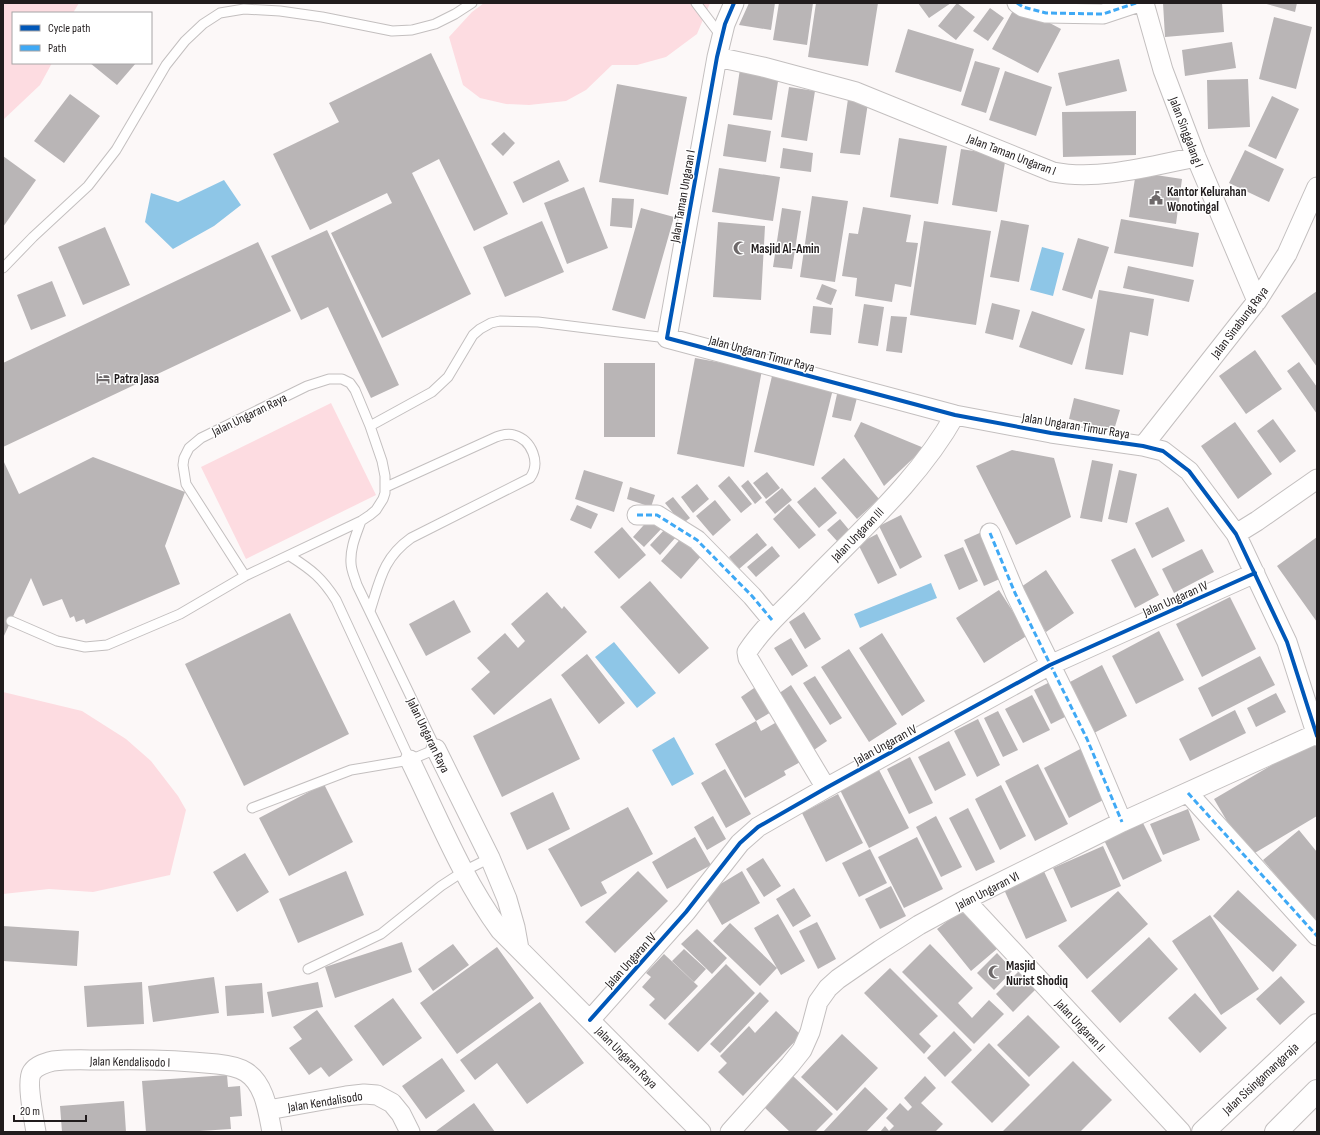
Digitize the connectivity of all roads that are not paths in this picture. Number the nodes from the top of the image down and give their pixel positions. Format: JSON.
{"nodes":[{"id":1,"x":472,"y":3,"type":"edge"},
{"id":2,"x":696,"y":3,"type":"edge"},
{"id":3,"x":734,"y":3,"type":"edge"},
{"id":4,"x":1017,"y":3,"type":"edge"},
{"id":5,"x":1136,"y":3,"type":"edge"},
{"id":6,"x":1144,"y":3,"type":"edge"},
{"id":7,"x":722,"y":38,"type":"junction"},
{"id":8,"x":717,"y":57,"type":"junction"},
{"id":9,"x":1196,"y":157,"type":"junction"},
{"id":10,"x":1317,"y":187,"type":"edge"},
{"id":11,"x":3,"y":268,"type":"edge"},
{"id":12,"x":1257,"y":301,"type":"junction"},
{"id":13,"x":667,"y":338,"type":"junction"},
{"id":14,"x":955,"y":414,"type":"junction"},
{"id":15,"x":370,"y":426,"type":"junction"},
{"id":16,"x":1143,"y":446,"type":"junction"},
{"id":17,"x":1317,"y":479,"type":"edge"},
{"id":18,"x":386,"y":487,"type":"junction"},
{"id":19,"x":636,"y":515,"type":"dead end"},
{"id":20,"x":361,"y":521,"type":"junction"},
{"id":21,"x":990,"y":533,"type":"dead end"},
{"id":22,"x":1236,"y":534,"type":"junction"},
{"id":23,"x":290,"y":556,"type":"junction"},
{"id":24,"x":1255,"y":573,"type":"junction"},
{"id":25,"x":246,"y":576,"type":"junction"},
{"id":26,"x":370,"y":611,"type":"junction"},
{"id":27,"x":772,"y":620,"type":"junction"},
{"id":28,"x":11,"y":621,"type":"dead end"},
{"id":29,"x":1050,"y":665,"type":"junction"},
{"id":30,"x":1317,"y":735,"type":"edge"},
{"id":31,"x":436,"y":749,"type":"junction"},
{"id":32,"x":410,"y":760,"type":"junction"},
{"id":33,"x":826,"y":788,"type":"junction"},
{"id":34,"x":1188,"y":793,"type":"junction"},
{"id":35,"x":252,"y":808,"type":"dead end"},
{"id":36,"x":1122,"y":822,"type":"junction"},
{"id":37,"x":490,"y":858,"type":"junction"},
{"id":38,"x":464,"y":871,"type":"junction"},
{"id":39,"x":965,"y":900,"type":"junction"},
{"id":40,"x":1317,"y":936,"type":"edge"},
{"id":41,"x":519,"y":949,"type":"junction"},
{"id":42,"x":308,"y":969,"type":"dead end"},
{"id":43,"x":590,"y":1020,"type":"junction"},
{"id":44,"x":1317,"y":1025,"type":"edge"},
{"id":45,"x":1317,"y":1091,"type":"edge"},
{"id":46,"x":268,"y":1110,"type":"junction"},
{"id":47,"x":36,"y":1132,"type":"edge"},
{"id":48,"x":272,"y":1132,"type":"edge"},
{"id":49,"x":410,"y":1132,"type":"edge"},
{"id":50,"x":701,"y":1132,"type":"edge"},
{"id":51,"x":730,"y":1132,"type":"edge"},
{"id":52,"x":1181,"y":1132,"type":"edge"},
{"id":53,"x":1203,"y":1132,"type":"edge"},
{"id":54,"x":1276,"y":1132,"type":"edge"}],
"edges":[{"from":1,"to":11,"type":"lane"},
{"from":2,"to":7,"type":"lane"},
{"from":3,"to":7,"type":"street"},
{"from":4,"to":5,"type":"street"},
{"from":6,"to":9,"type":"street","name":"Jalan Singgalang I"},
{"from":7,"to":8,"type":"street"},
{"from":8,"to":9,"type":"street","name":"Jalan Taman Ungaran I"},
{"from":8,"to":13,"type":"street","name":"Jalan Taman Ungaran I"},
{"from":9,"to":12,"type":"street","name":"Jalan Singgalang I"},
{"from":10,"to":12,"type":"street","name":"Jalan Sinabung Raya"},
{"from":12,"to":16,"type":"street","name":"Jalan Sinabung Raya"},
{"from":13,"to":14,"type":"street","name":"Jalan Ungaran Timur Raya"},
{"from":13,"to":15,"type":"lane"},
{"from":14,"to":16,"type":"street","name":"Jalan Ungaran Timur Raya"},
{"from":14,"to":27,"type":"street","name":"Jalan Ungaran III"},
{"from":15,"to":18,"type":"lane","name":"Jalan Ungaran Raya"},
{"from":15,"to":25,"type":"lane","name":"Jalan Ungaran Raya"},
{"from":16,"to":22,"type":"street","name":"Jalan Ungaran Timur Raya"},
{"from":17,"to":22,"type":"street"},
{"from":18,"to":20,"type":"lane","name":"Jalan Ungaran Raya"},
{"from":18,"to":26,"type":"lane"},
{"from":19,"to":27,"type":"street"},
{"from":20,"to":23,"type":"lane","name":"Jalan Ungaran Raya"},
{"from":20,"to":26,"type":"lane","name":"Jalan Ungaran Raya"},
{"from":21,"to":29,"type":"street"},
{"from":22,"to":24,"type":"street","name":"Jalan Ungaran Timur Raya"},
{"from":23,"to":25,"type":"lane","name":"Jalan Ungaran Raya"},
{"from":23,"to":32,"type":"lane","name":"Jalan Ungaran Raya"},
{"from":24,"to":29,"type":"street","name":"Jalan Ungaran IV"},
{"from":24,"to":30,"type":"street","name":"Jalan Ungaran Timur Raya"},
{"from":25,"to":28,"type":"lane"},
{"from":26,"to":31,"type":"lane","name":"Jalan Ungaran Raya"},
{"from":27,"to":33,"type":"street","name":"Jalan Ungaran III"},
{"from":29,"to":33,"type":"street","name":"Jalan Ungaran IV"},
{"from":29,"to":36,"type":"street"},
{"from":30,"to":34,"type":"street","name":"Jalan Ungaran VI"},
{"from":31,"to":32,"type":"lane"},
{"from":31,"to":37,"type":"street","name":"Jalan Ungaran Raya"},
{"from":32,"to":35,"type":"lane"},
{"from":32,"to":38,"type":"street","name":"Jalan Ungaran Raya"},
{"from":33,"to":43,"type":"street","name":"Jalan Ungaran IV"},
{"from":34,"to":36,"type":"street","name":"Jalan Ungaran VI"},
{"from":34,"to":40,"type":"street"},
{"from":36,"to":39,"type":"street","name":"Jalan Ungaran VI"},
{"from":37,"to":38,"type":"lane"},
{"from":37,"to":41,"type":"street","name":"Jalan Ungaran Raya"},
{"from":38,"to":41,"type":"street","name":"Jalan Ungaran Raya"},
{"from":38,"to":42,"type":"lane"},
{"from":39,"to":51,"type":"street","name":"Jalan Ungaran VI"},
{"from":39,"to":52,"type":"street","name":"Jalan Ungaran II"},
{"from":41,"to":43,"type":"street","name":"Jalan Ungaran Raya"},
{"from":43,"to":50,"type":"street","name":"Jalan Ungaran Raya"},
{"from":44,"to":53,"type":"main road","name":"Jalan Sisingamangaraja"},
{"from":45,"to":54,"type":"main road"},
{"from":46,"to":47,"type":"street","name":"Jalan Kendalisodo I"},
{"from":46,"to":48,"type":"street"},
{"from":46,"to":49,"type":"street","name":"Jalan Kendalisodo"}]}
